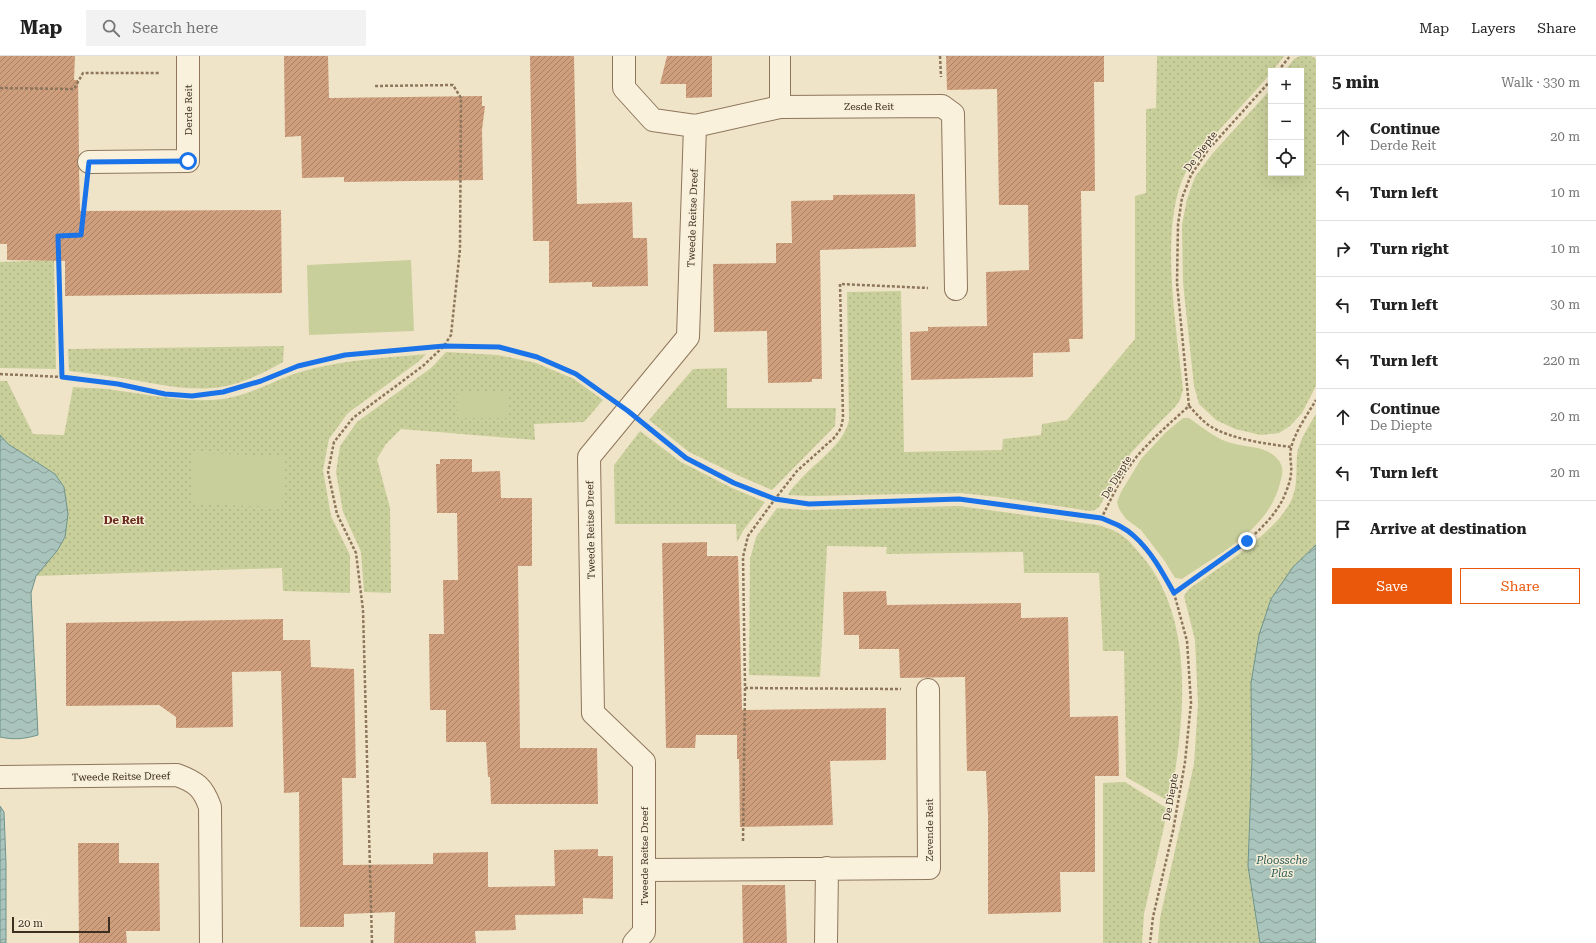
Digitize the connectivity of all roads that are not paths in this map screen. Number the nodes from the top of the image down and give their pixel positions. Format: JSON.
{"nodes":[{"id":1,"x":624,"y":56,"type":"edge"},
{"id":2,"x":780,"y":56,"type":"edge"},
{"id":3,"x":188,"y":64,"type":"edge"},
{"id":4,"x":780,"y":107,"type":"junction"},
{"id":5,"x":695,"y":126,"type":"junction"},
{"id":6,"x":89,"y":162,"type":"road end"},
{"id":7,"x":956,"y":289,"type":"road end"},
{"id":8,"x":928,"y":690,"type":"road end"},
{"id":9,"x":0,"y":777,"type":"edge"},
{"id":10,"x":827,"y":868,"type":"junction"},
{"id":11,"x":645,"y":870,"type":"junction"},
{"id":12,"x":211,"y":943,"type":"edge"},
{"id":13,"x":634,"y":943,"type":"edge"},
{"id":14,"x":826,"y":943,"type":"edge"}],
"edges":[{"from":1,"to":5,"type":"street","name":"Zesde Reit"},
{"from":2,"to":4,"type":"lane"},
{"from":3,"to":6,"type":"street","name":"Derde Reit"},
{"from":4,"to":5,"type":"street","name":"Zesde Reit"},
{"from":4,"to":7,"type":"street","name":"Zesde Reit"},
{"from":5,"to":11,"type":"street","name":"Tweede Reitse Dreef"},
{"from":8,"to":10,"type":"street","name":"Zevende Reit"},
{"from":9,"to":12,"type":"street","name":"Tweede Reitse Dreef"},
{"from":10,"to":11,"type":"street","name":"Zevende Reit"},
{"from":10,"to":14,"type":"street"},
{"from":11,"to":13,"type":"street","name":"Tweede Reitse Dreef"}]}
